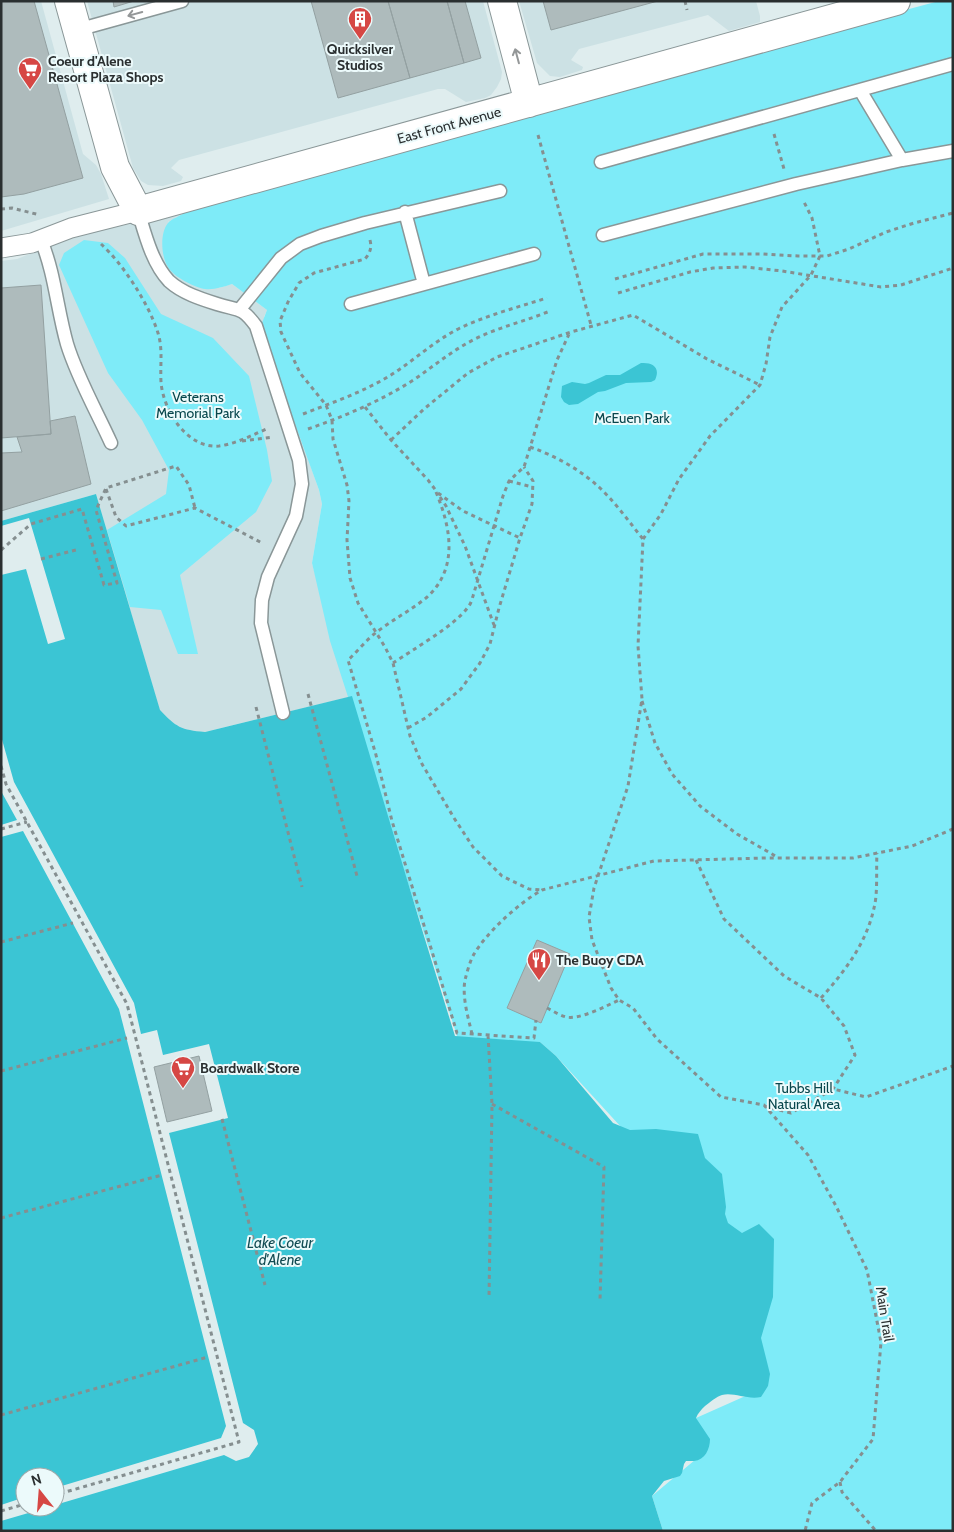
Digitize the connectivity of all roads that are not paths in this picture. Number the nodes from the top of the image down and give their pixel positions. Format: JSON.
{"nodes":[{"id":1,"x":69,"y":1,"type":"edge"},
{"id":2,"x":182,"y":1,"type":"edge"},
{"id":3,"x":502,"y":1,"type":"edge"},
{"id":4,"x":896,"y":1,"type":"edge"},
{"id":5,"x":77,"y":30,"type":"junction"},
{"id":6,"x":953,"y":64,"type":"edge"},
{"id":7,"x":860,"y":90,"type":"junction"},
{"id":8,"x":530,"y":103,"type":"junction"},
{"id":9,"x":953,"y":151,"type":"edge"},
{"id":10,"x":902,"y":160,"type":"junction"},
{"id":11,"x":601,"y":162,"type":"dead end"},
{"id":12,"x":500,"y":191,"type":"dead end"},
{"id":13,"x":138,"y":211,"type":"junction"},
{"id":14,"x":405,"y":212,"type":"junction"},
{"id":15,"x":603,"y":235,"type":"dead end"},
{"id":16,"x":41,"y":240,"type":"junction"},
{"id":17,"x":1,"y":248,"type":"edge"},
{"id":18,"x":534,"y":254,"type":"dead end"},
{"id":19,"x":424,"y":284,"type":"junction"},
{"id":20,"x":351,"y":304,"type":"dead end"},
{"id":21,"x":240,"y":309,"type":"junction"},
{"id":22,"x":111,"y":443,"type":"dead end"},
{"id":23,"x":283,"y":713,"type":"dead end"}],
"edges":[{"from":1,"to":5,"type":"street"},
{"from":2,"to":5,"type":"lane","one_way":true},
{"from":8,"to":3,"type":"street","one_way":true},
{"from":4,"to":8,"type":"street","name":"East Front Avenue"},
{"from":5,"to":13,"type":"street"},
{"from":6,"to":7,"type":"lane"},
{"from":7,"to":10,"type":"lane"},
{"from":7,"to":11,"type":"lane"},
{"from":8,"to":13,"type":"street","name":"East Front Avenue"},
{"from":9,"to":10,"type":"lane"},
{"from":10,"to":15,"type":"lane"},
{"from":12,"to":14,"type":"lane"},
{"from":13,"to":16,"type":"street","name":"East Front Avenue"},
{"from":13,"to":21,"type":"lane"},
{"from":14,"to":19,"type":"lane"},
{"from":14,"to":21,"type":"lane"},
{"from":16,"to":17,"type":"street","name":"East Front Avenue"},
{"from":16,"to":22,"type":"lane"},
{"from":18,"to":19,"type":"lane"},
{"from":19,"to":20,"type":"lane"},
{"from":21,"to":23,"type":"lane"}]}
